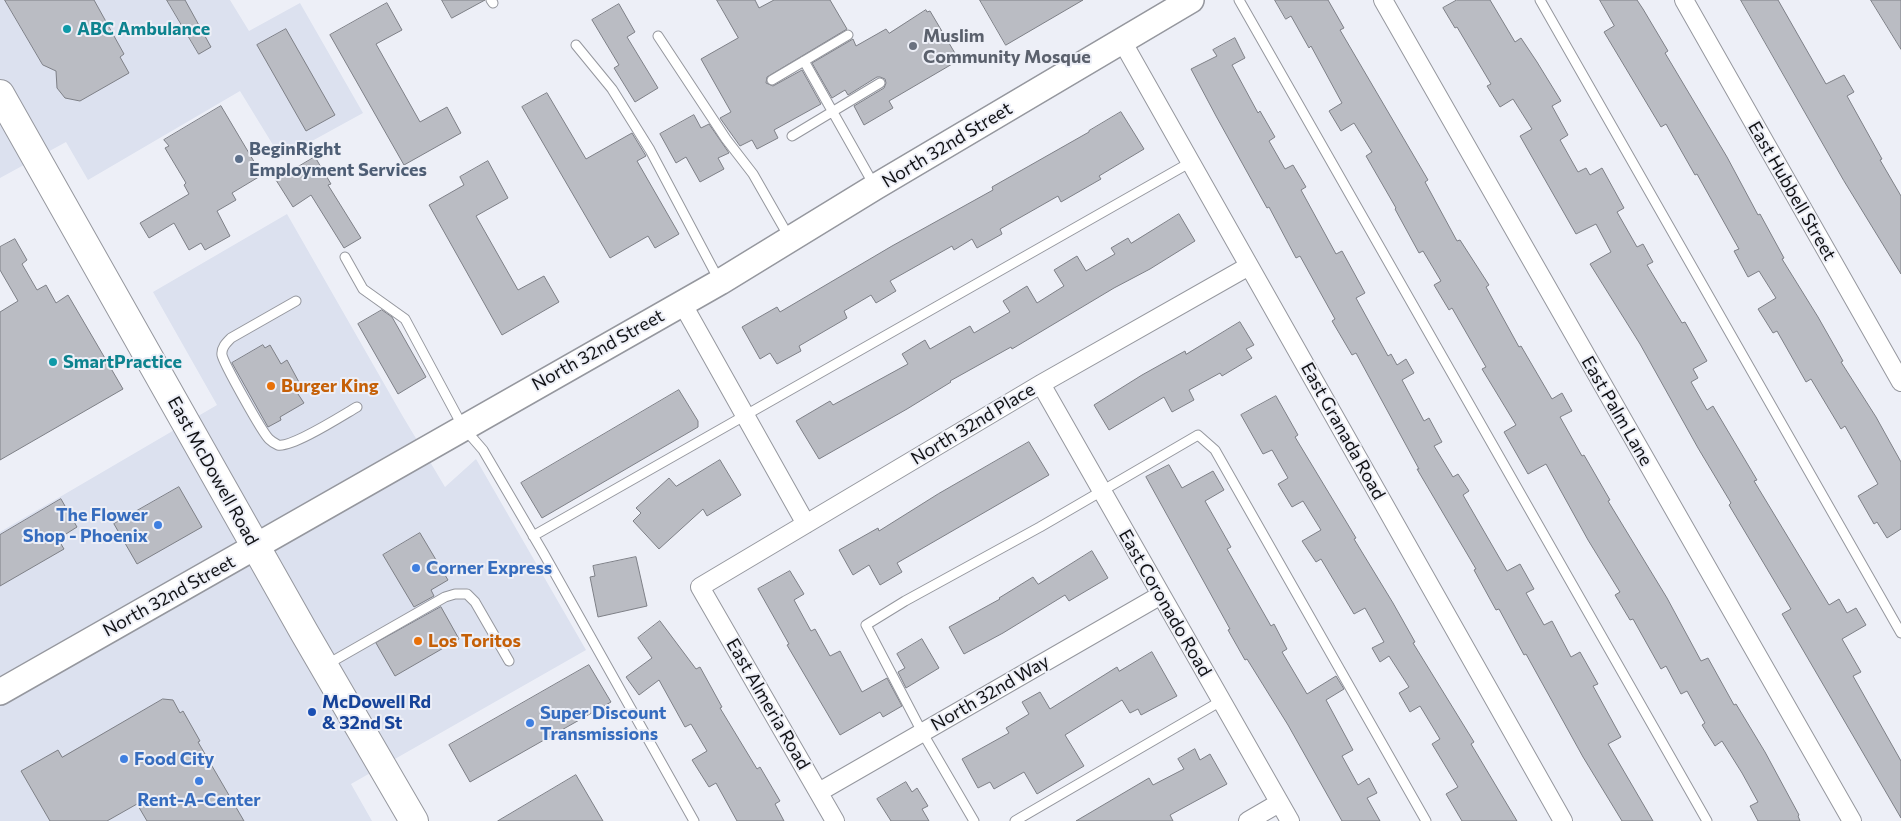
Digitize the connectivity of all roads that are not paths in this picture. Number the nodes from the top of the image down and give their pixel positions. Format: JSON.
{"nodes":[{"id":1,"x":1191,"y":0,"type":"edge"},
{"id":2,"x":1239,"y":0,"type":"edge"},
{"id":3,"x":1383,"y":0,"type":"edge"},
{"id":4,"x":1540,"y":0,"type":"edge"},
{"id":5,"x":1684,"y":0,"type":"edge"},
{"id":6,"x":848,"y":35,"type":"dead end"},
{"id":7,"x":658,"y":36,"type":"dead end"},
{"id":8,"x":1122,"y":41,"type":"junction"},
{"id":9,"x":576,"y":45,"type":"dead end"},
{"id":10,"x":804,"y":61,"type":"junction"},
{"id":11,"x":772,"y":80,"type":"dead end"},
{"id":12,"x":880,"y":83,"type":"dead end"},
{"id":13,"x":0,"y":94,"type":"edge"},
{"id":14,"x":832,"y":112,"type":"junction"},
{"id":15,"x":792,"y":136,"type":"dead end"},
{"id":16,"x":1191,"y":162,"type":"junction"},
{"id":17,"x":875,"y":187,"type":"junction"},
{"id":18,"x":791,"y":239,"type":"junction"},
{"id":19,"x":345,"y":257,"type":"dead end"},
{"id":20,"x":1249,"y":266,"type":"junction"},
{"id":21,"x":720,"y":282,"type":"junction"},
{"id":22,"x":296,"y":301,"type":"dead end"},
{"id":23,"x":682,"y":303,"type":"junction"},
{"id":24,"x":1901,"y":382,"type":"edge"},
{"id":25,"x":1041,"y":384,"type":"junction"},
{"id":26,"x":357,"y":407,"type":"dead end"},
{"id":27,"x":745,"y":415,"type":"junction"},
{"id":28,"x":463,"y":427,"type":"junction"},
{"id":29,"x":1102,"y":492,"type":"junction"},
{"id":30,"x":806,"y":524,"type":"junction"},
{"id":31,"x":534,"y":536,"type":"junction"},
{"id":32,"x":256,"y":547,"type":"junction"},
{"id":33,"x":700,"y":587,"type":"joint"},
{"id":34,"x":1161,"y":595,"type":"junction"},
{"id":35,"x":1901,"y":633,"type":"edge"},
{"id":36,"x":509,"y":661,"type":"dead end"},
{"id":37,"x":324,"y":666,"type":"junction"},
{"id":38,"x":0,"y":692,"type":"edge"},
{"id":39,"x":1221,"y":701,"type":"junction"},
{"id":40,"x":922,"y":732,"type":"junction"},
{"id":41,"x":818,"y":792,"type":"junction"},
{"id":42,"x":1279,"y":803,"type":"junction"},
{"id":43,"x":414,"y":821,"type":"edge"},
{"id":44,"x":694,"y":821,"type":"edge"},
{"id":45,"x":835,"y":821,"type":"edge"},
{"id":46,"x":974,"y":821,"type":"edge"},
{"id":47,"x":1014,"y":821,"type":"edge"},
{"id":48,"x":1248,"y":821,"type":"edge"},
{"id":49,"x":1290,"y":821,"type":"edge"},
{"id":50,"x":1426,"y":821,"type":"edge"},
{"id":51,"x":1563,"y":821,"type":"edge"},
{"id":52,"x":1708,"y":821,"type":"edge"},
{"id":53,"x":1852,"y":821,"type":"edge"}],
"edges":[{"from":1,"to":8,"type":"main road","name":"North 32nd Street"},
{"from":2,"to":52,"type":"lane"},
{"from":3,"to":53,"type":"street","name":"East Palm Lane"},
{"from":4,"to":35,"type":"lane"},
{"from":5,"to":24,"type":"street","name":"East Hubbell Street"},
{"from":6,"to":10,"type":"lane"},
{"from":7,"to":18,"type":"lane"},
{"from":8,"to":16,"type":"street","name":"East Granada Road"},
{"from":8,"to":17,"type":"main road","name":"North 32nd Street"},
{"from":9,"to":21,"type":"lane"},
{"from":10,"to":11,"type":"lane"},
{"from":10,"to":14,"type":"lane"},
{"from":12,"to":14,"type":"lane"},
{"from":13,"to":32,"type":"main road","name":"East McDowell Road"},
{"from":14,"to":15,"type":"lane"},
{"from":14,"to":17,"type":"lane"},
{"from":16,"to":20,"type":"street","name":"East Granada Road"},
{"from":16,"to":27,"type":"lane"},
{"from":17,"to":18,"type":"main road","name":"North 32nd Street"},
{"from":18,"to":21,"type":"main road","name":"North 32nd Street"},
{"from":19,"to":28,"type":"lane"},
{"from":20,"to":25,"type":"street","name":"North 32nd Place"},
{"from":20,"to":51,"type":"street","name":"East Granada Road"},
{"from":21,"to":23,"type":"main road","name":"North 32nd Street"},
{"from":22,"to":26,"type":"lane"},
{"from":23,"to":27,"type":"street"},
{"from":23,"to":28,"type":"main road","name":"North 32nd Street"},
{"from":25,"to":29,"type":"street","name":"East Coronado Road"},
{"from":25,"to":30,"type":"street","name":"North 32nd Place"},
{"from":27,"to":30,"type":"street"},
{"from":27,"to":31,"type":"lane"},
{"from":28,"to":31,"type":"lane"},
{"from":28,"to":32,"type":"main road","name":"North 32nd Street"},
{"from":29,"to":34,"type":"street","name":"East Coronado Road"},
{"from":29,"to":40,"type":"lane"},
{"from":29,"to":50,"type":"lane"},
{"from":30,"to":33,"type":"street","name":"North 32nd Place"},
{"from":31,"to":44,"type":"lane"},
{"from":32,"to":37,"type":"main road","name":"East McDowell Road"},
{"from":32,"to":38,"type":"main road","name":"North 32nd Street"},
{"from":33,"to":41,"type":"street","name":"East Almeria Road"},
{"from":34,"to":39,"type":"street","name":"East Coronado Road"},
{"from":34,"to":40,"type":"street","name":"North 32nd Way"},
{"from":36,"to":37,"type":"lane"},
{"from":37,"to":43,"type":"main road","name":"East McDowell Road"},
{"from":39,"to":42,"type":"street","name":"East Coronado Road"},
{"from":39,"to":47,"type":"lane"},
{"from":40,"to":41,"type":"street","name":"North 32nd Way"},
{"from":40,"to":46,"type":"lane"},
{"from":41,"to":45,"type":"street","name":"East Almeria Road"},
{"from":42,"to":48,"type":"street"},
{"from":42,"to":49,"type":"street","name":"East Coronado Road"}]}
